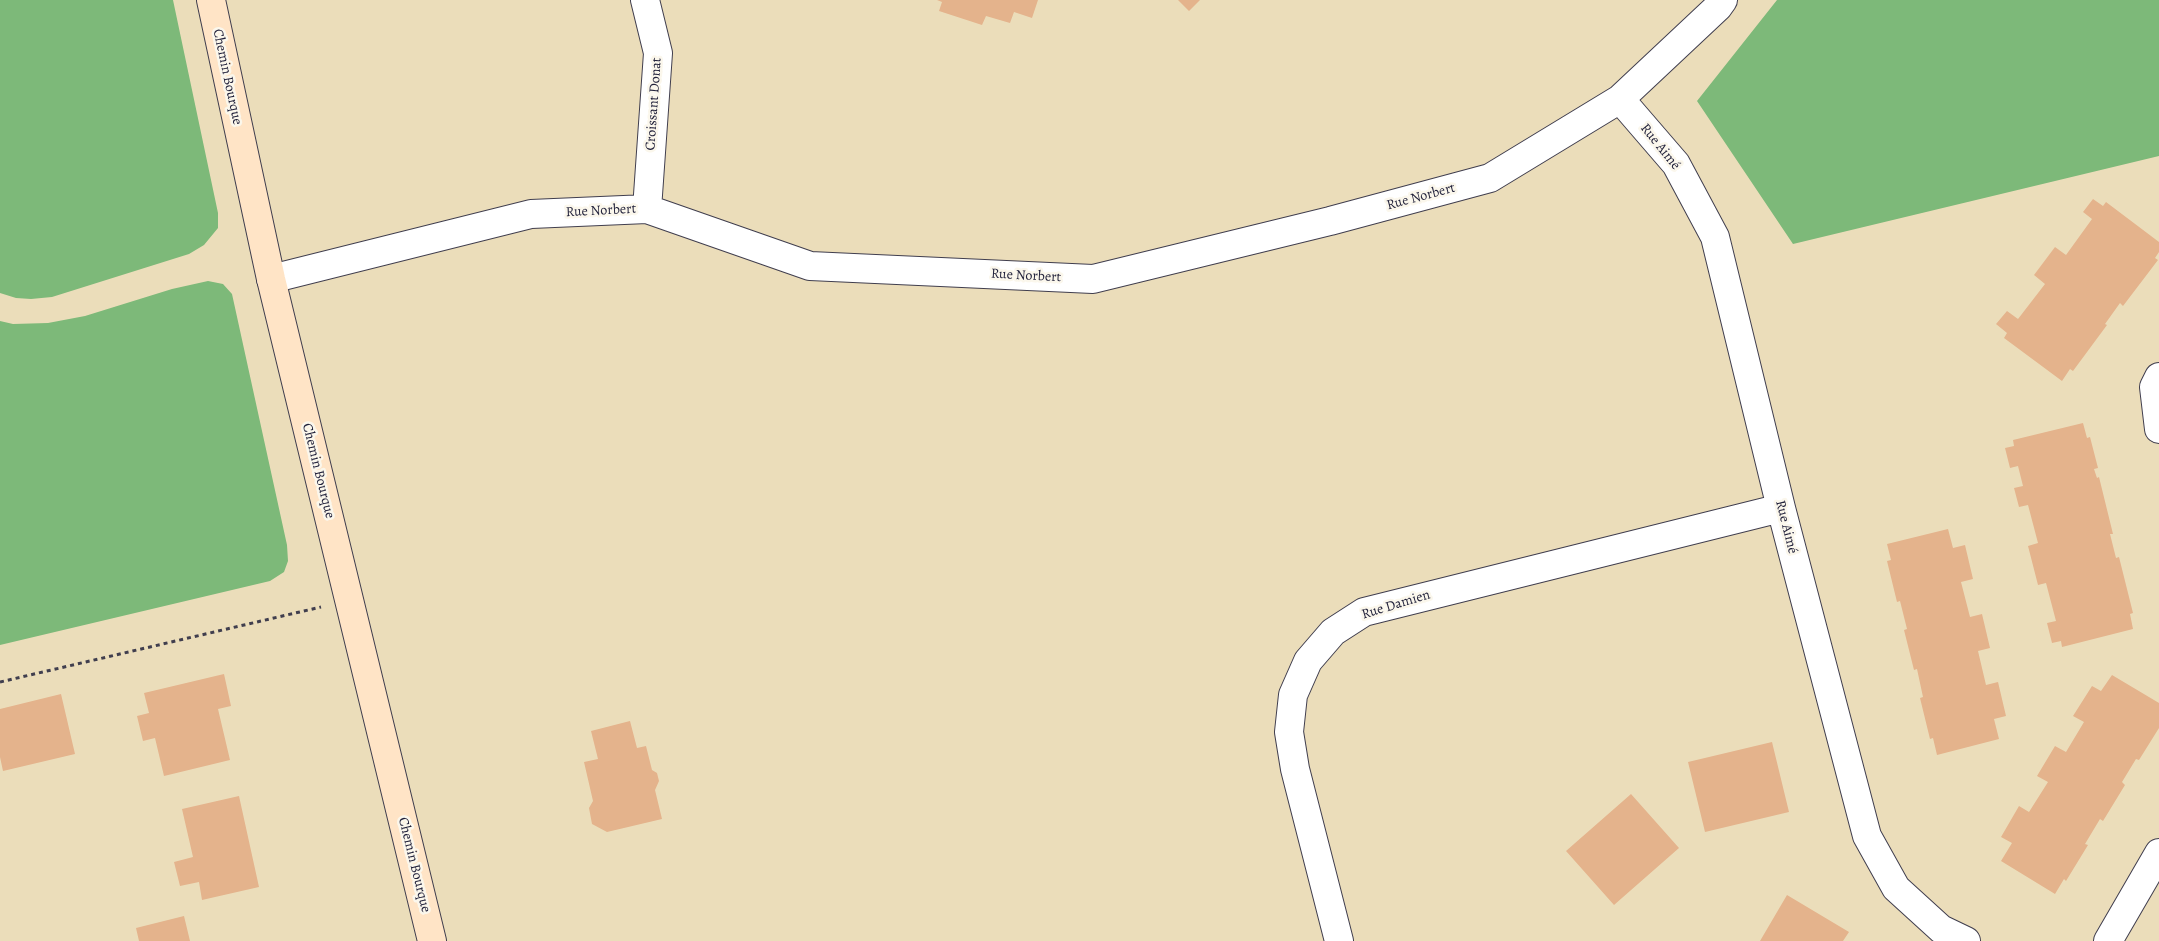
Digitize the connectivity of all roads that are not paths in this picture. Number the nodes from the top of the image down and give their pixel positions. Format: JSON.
{"nodes":[{"id":1,"x":210,"y":0,"type":"edge"},
{"id":2,"x":645,"y":0,"type":"edge"},
{"id":3,"x":1723,"y":0,"type":"edge"},
{"id":4,"x":1620,"y":99,"type":"junction"},
{"id":5,"x":647,"y":209,"type":"junction"},
{"id":6,"x":272,"y":279,"type":"junction"},
{"id":7,"x":2159,"y":377,"type":"edge"},
{"id":8,"x":2159,"y":430,"type":"edge"},
{"id":9,"x":1781,"y":508,"type":"junction"},
{"id":10,"x":2159,"y":853,"type":"edge"},
{"id":11,"x":432,"y":941,"type":"edge"},
{"id":12,"x":1339,"y":941,"type":"edge"},
{"id":13,"x":1966,"y":941,"type":"edge"},
{"id":14,"x":2108,"y":941,"type":"edge"}],
"edges":[{"from":1,"to":6,"type":"street","name":"Chemin Bourque"},
{"from":2,"to":5,"type":"street","name":"Croissant Donat"},
{"from":3,"to":4,"type":"street","name":"Rue Norbert"},
{"from":4,"to":5,"type":"street","name":"Rue Norbert"},
{"from":4,"to":9,"type":"street","name":"Rue Aimé"},
{"from":5,"to":6,"type":"street","name":"Rue Norbert"},
{"from":6,"to":11,"type":"street","name":"Chemin Bourque"},
{"from":7,"to":8,"type":"street"},
{"from":9,"to":12,"type":"street","name":"Rue Damien"},
{"from":9,"to":13,"type":"street","name":"Rue Aimé"},
{"from":10,"to":14,"type":"street"}]}
